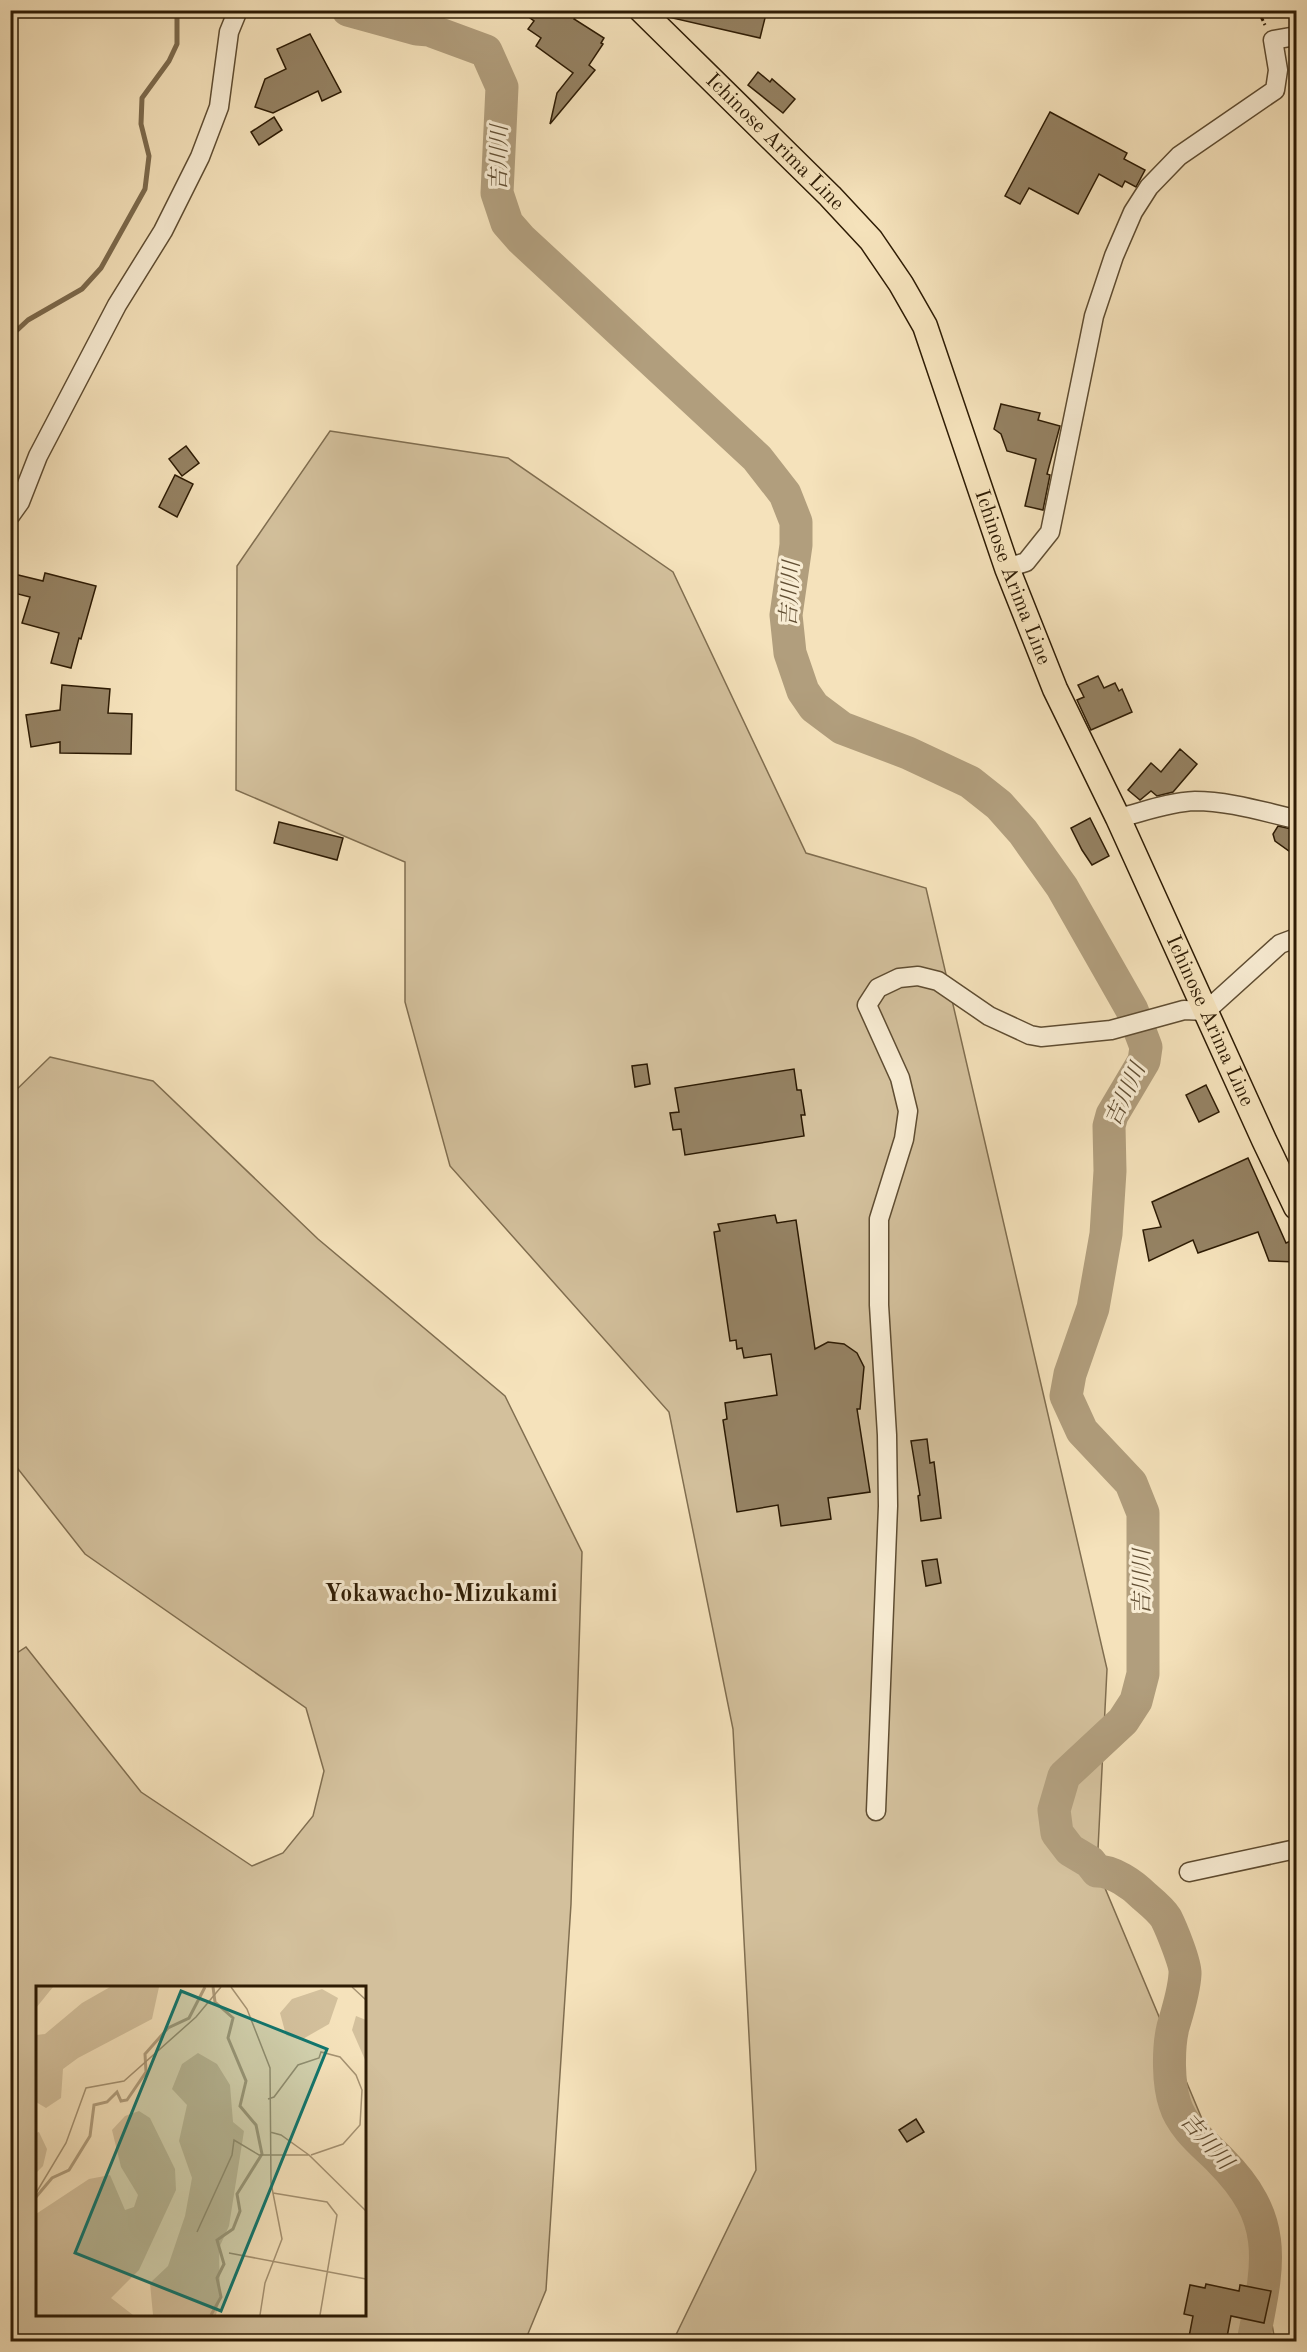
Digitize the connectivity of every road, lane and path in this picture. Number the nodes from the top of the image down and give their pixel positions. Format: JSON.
{"nodes":[{"id":1,"x":238,"y":10,"type":"edge"},
{"id":2,"x":641,"y":10,"type":"edge"},
{"id":3,"x":1296,"y":36,"type":"edge"},
{"id":4,"x":10,"y":516,"type":"edge"},
{"id":5,"x":1007,"y":568,"type":"junction"},
{"id":6,"x":1118,"y":818,"type":"junction"},
{"id":7,"x":1296,"y":819,"type":"edge"},
{"id":8,"x":1296,"y":938,"type":"edge"},
{"id":9,"x":1195,"y":1010,"type":"junction"},
{"id":10,"x":1296,"y":1207,"type":"edge"},
{"id":11,"x":876,"y":1811,"type":"dead end"},
{"id":12,"x":1296,"y":1849,"type":"edge"},
{"id":13,"x":1189,"y":1872,"type":"dead end"}],
"edges":[{"from":1,"to":4,"type":"street"},
{"from":2,"to":5,"type":"main road","name":"Ichinose Arima Line"},
{"from":3,"to":5,"type":"street"},
{"from":5,"to":6,"type":"main road","name":"Ichinose Arima Line"},
{"from":6,"to":7,"type":"street"},
{"from":6,"to":9,"type":"main road","name":"Ichinose Arima Line"},
{"from":8,"to":9,"type":"street"},
{"from":9,"to":10,"type":"main road","name":"Ichinose Arima Line"},
{"from":9,"to":11,"type":"street"},
{"from":12,"to":13,"type":"street"}]}
